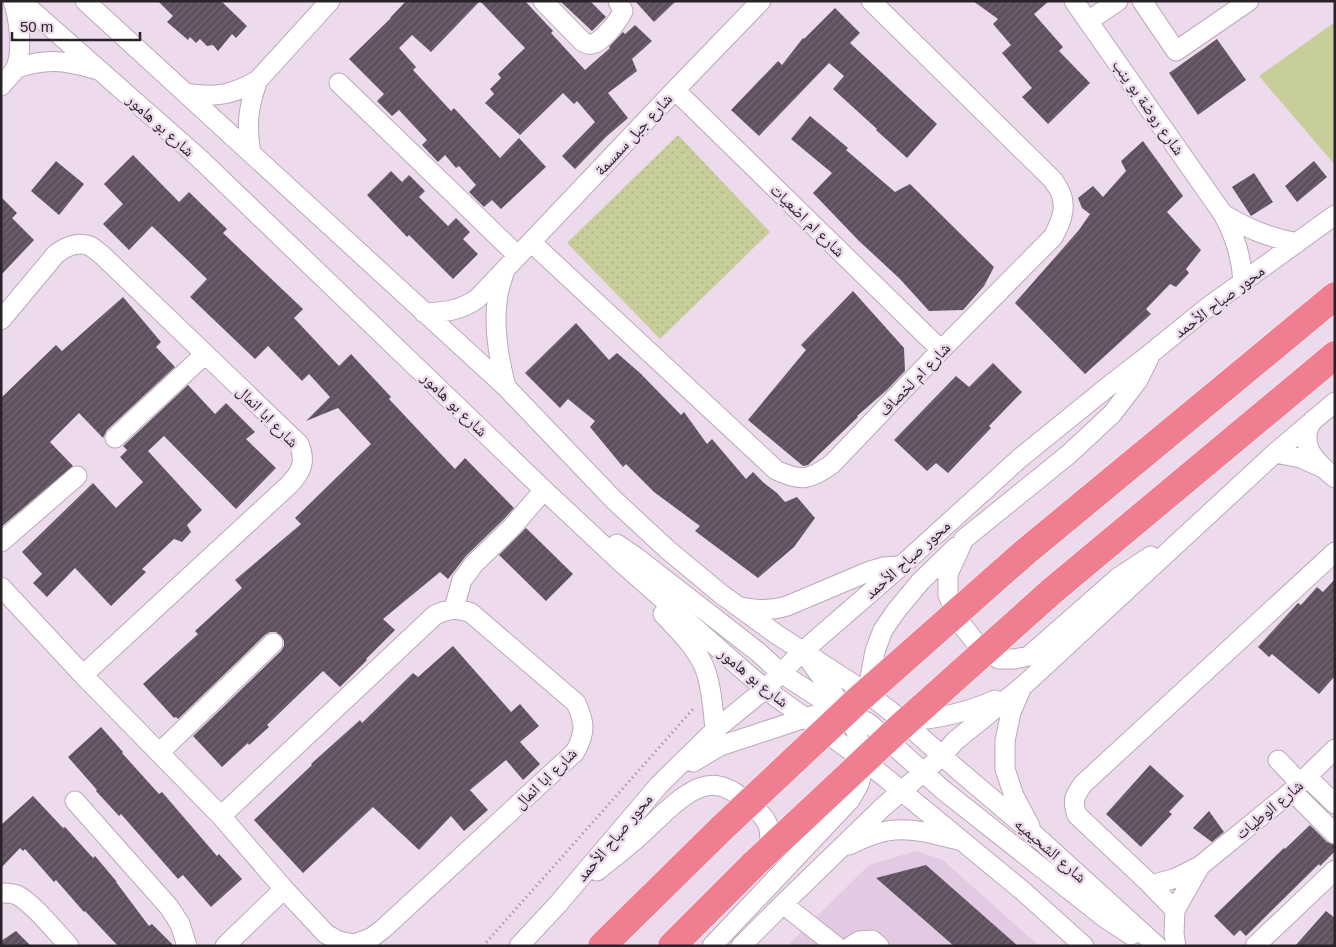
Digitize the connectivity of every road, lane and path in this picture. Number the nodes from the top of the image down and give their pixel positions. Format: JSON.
{"nodes":[{"id":1,"x":13,"y":1,"type":"edge"},
{"id":2,"x":22,"y":1,"type":"edge"},
{"id":3,"x":85,"y":1,"type":"edge"},
{"id":4,"x":330,"y":1,"type":"edge"},
{"id":5,"x":543,"y":1,"type":"edge"},
{"id":6,"x":618,"y":1,"type":"edge"},
{"id":7,"x":761,"y":1,"type":"edge"},
{"id":8,"x":871,"y":1,"type":"edge"},
{"id":9,"x":1074,"y":1,"type":"edge"},
{"id":10,"x":1118,"y":1,"type":"edge"},
{"id":11,"x":1142,"y":1,"type":"edge"},
{"id":12,"x":1249,"y":1,"type":"edge"},
{"id":13,"x":1088,"y":21,"type":"junction"},
{"id":14,"x":15,"y":69,"type":"junction"},
{"id":15,"x":100,"y":71,"type":"junction"},
{"id":16,"x":258,"y":80,"type":"junction"},
{"id":17,"x":339,"y":83,"type":"dead end"},
{"id":18,"x":1,"y":86,"type":"edge"},
{"id":19,"x":675,"y":90,"type":"junction"},
{"id":20,"x":186,"y":94,"type":"junction"},
{"id":21,"x":251,"y":153,"type":"junction"},
{"id":22,"x":1223,"y":214,"type":"junction"},
{"id":23,"x":1335,"y":215,"type":"edge"},
{"id":24,"x":1297,"y":243,"type":"junction"},
{"id":25,"x":518,"y":256,"type":"junction"},
{"id":26,"x":1243,"y":282,"type":"junction"},
{"id":27,"x":1335,"y":296,"type":"edge"},
{"id":28,"x":424,"y":313,"type":"junction"},
{"id":29,"x":1,"y":320,"type":"edge"},
{"id":30,"x":941,"y":350,"type":"junction"},
{"id":31,"x":205,"y":354,"type":"junction"},
{"id":32,"x":1150,"y":354,"type":"junction"},
{"id":33,"x":1335,"y":355,"type":"edge"},
{"id":34,"x":506,"y":387,"type":"junction"},
{"id":35,"x":1335,"y":402,"type":"edge"},
{"id":36,"x":1313,"y":420,"type":"junction"},
{"id":37,"x":115,"y":438,"type":"dead end"},
{"id":38,"x":1275,"y":453,"type":"junction"},
{"id":39,"x":1328,"y":473,"type":"edge"},
{"id":40,"x":77,"y":476,"type":"dead end"},
{"id":41,"x":544,"y":490,"type":"junction"},
{"id":42,"x":585,"y":528,"type":"junction"},
{"id":43,"x":964,"y":539,"type":"junction"},
{"id":44,"x":1,"y":542,"type":"edge"},
{"id":45,"x":1179,"y":542,"type":"junction"},
{"id":46,"x":1335,"y":552,"type":"edge"},
{"id":47,"x":901,"y":566,"type":"junction"},
{"id":48,"x":1,"y":587,"type":"edge"},
{"id":49,"x":738,"y":606,"type":"junction"},
{"id":50,"x":454,"y":608,"type":"junction"},
{"id":51,"x":273,"y":643,"type":"dead end"},
{"id":52,"x":802,"y":651,"type":"junction"},
{"id":53,"x":781,"y":673,"type":"junction"},
{"id":54,"x":83,"y":675,"type":"junction"},
{"id":55,"x":1023,"y":686,"type":"junction"},
{"id":56,"x":765,"y":689,"type":"junction"},
{"id":57,"x":710,"y":690,"type":"junction"},
{"id":58,"x":867,"y":693,"type":"junction"},
{"id":59,"x":847,"y":713,"type":"junction"},
{"id":60,"x":806,"y":718,"type":"junction"},
{"id":61,"x":871,"y":721,"type":"junction"},
{"id":62,"x":903,"y":721,"type":"junction"},
{"id":63,"x":715,"y":730,"type":"junction"},
{"id":64,"x":1335,"y":749,"type":"edge"},
{"id":65,"x":159,"y":753,"type":"junction"},
{"id":66,"x":942,"y":756,"type":"junction"},
{"id":67,"x":1278,"y":760,"type":"dead end"},
{"id":68,"x":865,"y":761,"type":"junction"},
{"id":69,"x":924,"y":773,"type":"junction"},
{"id":70,"x":1300,"y":784,"type":"junction"},
{"id":71,"x":659,"y":785,"type":"junction"},
{"id":72,"x":901,"y":792,"type":"junction"},
{"id":73,"x":75,"y":801,"type":"dead end"},
{"id":74,"x":1335,"y":804,"type":"edge"},
{"id":75,"x":221,"y":816,"type":"junction"},
{"id":76,"x":1335,"y":834,"type":"edge"},
{"id":77,"x":1036,"y":836,"type":"junction"},
{"id":78,"x":963,"y":841,"type":"junction"},
{"id":79,"x":839,"y":849,"type":"junction"},
{"id":80,"x":1200,"y":866,"type":"junction"},
{"id":81,"x":1332,"y":879,"type":"edge"},
{"id":82,"x":1150,"y":884,"type":"junction"},
{"id":83,"x":284,"y":889,"type":"junction"},
{"id":84,"x":1,"y":893,"type":"edge"},
{"id":85,"x":754,"y":901,"type":"junction"},
{"id":86,"x":558,"y":904,"type":"junction"},
{"id":87,"x":783,"y":904,"type":"junction"},
{"id":88,"x":1175,"y":910,"type":"junction"},
{"id":89,"x":69,"y":946,"type":"edge"},
{"id":90,"x":187,"y":946,"type":"edge"},
{"id":91,"x":225,"y":946,"type":"edge"},
{"id":92,"x":483,"y":946,"type":"edge"},
{"id":93,"x":519,"y":946,"type":"edge"},
{"id":94,"x":602,"y":946,"type":"edge"},
{"id":95,"x":672,"y":946,"type":"edge"},
{"id":96,"x":712,"y":946,"type":"edge"},
{"id":97,"x":742,"y":946,"type":"edge"},
{"id":98,"x":836,"y":946,"type":"edge"},
{"id":99,"x":851,"y":946,"type":"edge"},
{"id":100,"x":879,"y":946,"type":"edge"},
{"id":101,"x":1084,"y":946,"type":"edge"},
{"id":102,"x":1149,"y":946,"type":"edge"},
{"id":103,"x":1157,"y":946,"type":"edge"},
{"id":104,"x":1176,"y":946,"type":"edge"},
{"id":105,"x":1255,"y":946,"type":"edge"}],
"edges":[{"from":1,"to":14,"type":"street"},
{"from":2,"to":15,"type":"street","name":"شارع بو هامور"},
{"from":3,"to":20,"type":"street"},
{"from":4,"to":16,"type":"street"},
{"from":5,"to":6,"type":"street"},
{"from":7,"to":19,"type":"street","name":"شارع جبل سمسمة"},
{"from":8,"to":30,"type":"street","name":"شارع ام لخصاف"},
{"from":9,"to":13,"type":"street","name":"شارع روضة بو ينب"},
{"from":10,"to":13,"type":"street"},
{"from":11,"to":12,"type":"street"},
{"from":13,"to":22,"type":"street","name":"شارع روضة بو ينب"},
{"from":14,"to":15,"type":"street"},
{"from":14,"to":18,"type":"street"},
{"from":15,"to":41,"type":"street","name":"شارع بو هامور"},
{"from":16,"to":20,"type":"street"},
{"from":16,"to":21,"type":"street"},
{"from":17,"to":25,"type":"street","name":"شارع ام لخصاف"},
{"from":19,"to":25,"type":"street","name":"شارع جبل سمسمة"},
{"from":19,"to":30,"type":"street","name":"شارع ام اضعيات"},
{"from":20,"to":21,"type":"street"},
{"from":21,"to":28,"type":"street"},
{"from":22,"to":24,"type":"street","name":"شارع روضة بو ينب"},
{"from":22,"to":26,"type":"street","name":"شارع روضة بو ينب"},
{"from":23,"to":24,"type":"street","name":"محور صباح الأحمد"},
{"from":24,"to":26,"type":"street","name":"محور صباح الأحمد"},
{"from":25,"to":28,"type":"street","name":"شارع جبل سمسمة"},
{"from":25,"to":30,"type":"street","name":"شارع ام لخصاف"},
{"from":25,"to":34,"type":"street","name":"شارع جبل سمسمة"},
{"from":26,"to":32,"type":"street","name":"محور صباح الأحمد"},
{"from":27,"to":94,"type":"highway","bridge":true},
{"from":28,"to":34,"type":"street"},
{"from":29,"to":31,"type":"street","name":"شارع ابا انمال"},
{"from":31,"to":37,"type":"street"},
{"from":31,"to":54,"type":"street","name":"شارع ابا انمال"},
{"from":32,"to":43,"type":"street"},
{"from":32,"to":47,"type":"street","name":"محور صباح الأحمد"},
{"from":33,"to":95,"type":"highway","bridge":true},
{"from":34,"to":49,"type":"street"},
{"from":35,"to":36,"type":"street"},
{"from":36,"to":38,"type":"street"},
{"from":36,"to":39,"type":"street"},
{"from":38,"to":39,"type":"street"},
{"from":38,"to":45,"type":"street"},
{"from":40,"to":44,"type":"street"},
{"from":41,"to":42,"type":"street","name":"شارع بو هامور"},
{"from":41,"to":50,"type":"street"},
{"from":42,"to":53,"type":"street"},
{"from":42,"to":56,"type":"street","name":"شارع بو هامور"},
{"from":42,"to":57,"type":"street"},
{"from":43,"to":45,"type":"street"},
{"from":43,"to":58,"type":"street"},
{"from":45,"to":55,"type":"street"},
{"from":46,"to":82,"type":"street"},
{"from":47,"to":49,"type":"street"},
{"from":47,"to":52,"type":"street","name":"محور صباح الأحمد"},
{"from":48,"to":54,"type":"street","name":"شارع ابا انمال"},
{"from":49,"to":52,"type":"street"},
{"from":50,"to":75,"type":"street"},
{"from":50,"to":83,"type":"street","name":"شارع ابا انمال"},
{"from":51,"to":65,"type":"street"},
{"from":52,"to":53,"type":"street","name":"محور صباح الأحمد"},
{"from":52,"to":58,"type":"street"},
{"from":52,"to":59,"type":"street"},
{"from":53,"to":56,"type":"street","name":"محور صباح الأحمد"},
{"from":53,"to":59,"type":"street"},
{"from":54,"to":65,"type":"street","name":"شارع ابا انمال"},
{"from":55,"to":62,"type":"street"},
{"from":55,"to":66,"type":"street"},
{"from":55,"to":77,"type":"street"},
{"from":56,"to":60,"type":"street","name":"شارع بو هامور"},
{"from":56,"to":63,"type":"street","name":"محور صباح الأحمد"},
{"from":57,"to":63,"type":"street"},
{"from":57,"to":92,"type":"path"},
{"from":58,"to":61,"type":"street"},
{"from":58,"to":62,"type":"street"},
{"from":59,"to":60,"type":"street"},
{"from":59,"to":61,"type":"street"},
{"from":59,"to":68,"type":"street"},
{"from":60,"to":68,"type":"street","name":"شارع بو هامور"},
{"from":60,"to":71,"type":"street"},
{"from":61,"to":62,"type":"street"},
{"from":61,"to":69,"type":"street"},
{"from":61,"to":72,"type":"street"},
{"from":62,"to":66,"type":"street"},
{"from":63,"to":71,"type":"street","name":"محور صباح الأحمد"},
{"from":64,"to":70,"type":"street","name":"شارع الوطيات"},
{"from":65,"to":75,"type":"street","name":"شارع ابا انمال"},
{"from":66,"to":69,"type":"street"},
{"from":66,"to":77,"type":"street","name":"شارع الشحيميه"},
{"from":67,"to":70,"type":"street"},
{"from":68,"to":72,"type":"street","name":"شارع بو هامور"},
{"from":68,"to":85,"type":"street"},
{"from":69,"to":72,"type":"street"},
{"from":69,"to":102,"type":"street"},
{"from":70,"to":74,"type":"street"},
{"from":70,"to":76,"type":"street"},
{"from":70,"to":80,"type":"street","name":"شارع الوطيات"},
{"from":71,"to":86,"type":"street","name":"محور صباح الأحمد"},
{"from":72,"to":78,"type":"street"},
{"from":72,"to":79,"type":"street"},
{"from":73,"to":90,"type":"street"},
{"from":75,"to":83,"type":"street","name":"شارع ابا انمال"},
{"from":77,"to":103,"type":"street","name":"شارع الشحيميه"},
{"from":78,"to":79,"type":"street"},
{"from":78,"to":101,"type":"street"},
{"from":79,"to":87,"type":"street"},
{"from":80,"to":82,"type":"street","name":"شارع الوطيات"},
{"from":80,"to":88,"type":"street","name":"شارع الوطيات"},
{"from":81,"to":105,"type":"street"},
{"from":82,"to":88,"type":"street"},
{"from":83,"to":91,"type":"street"},
{"from":84,"to":89,"type":"street"},
{"from":85,"to":86,"type":"street"},
{"from":85,"to":96,"type":"street"},
{"from":86,"to":93,"type":"street","name":"محور صباح الأحمد"},
{"from":87,"to":97,"type":"street"},
{"from":87,"to":98,"type":"street"},
{"from":88,"to":104,"type":"street","name":"شارع الوطيات"},
{"from":99,"to":100,"type":"street"}]}
